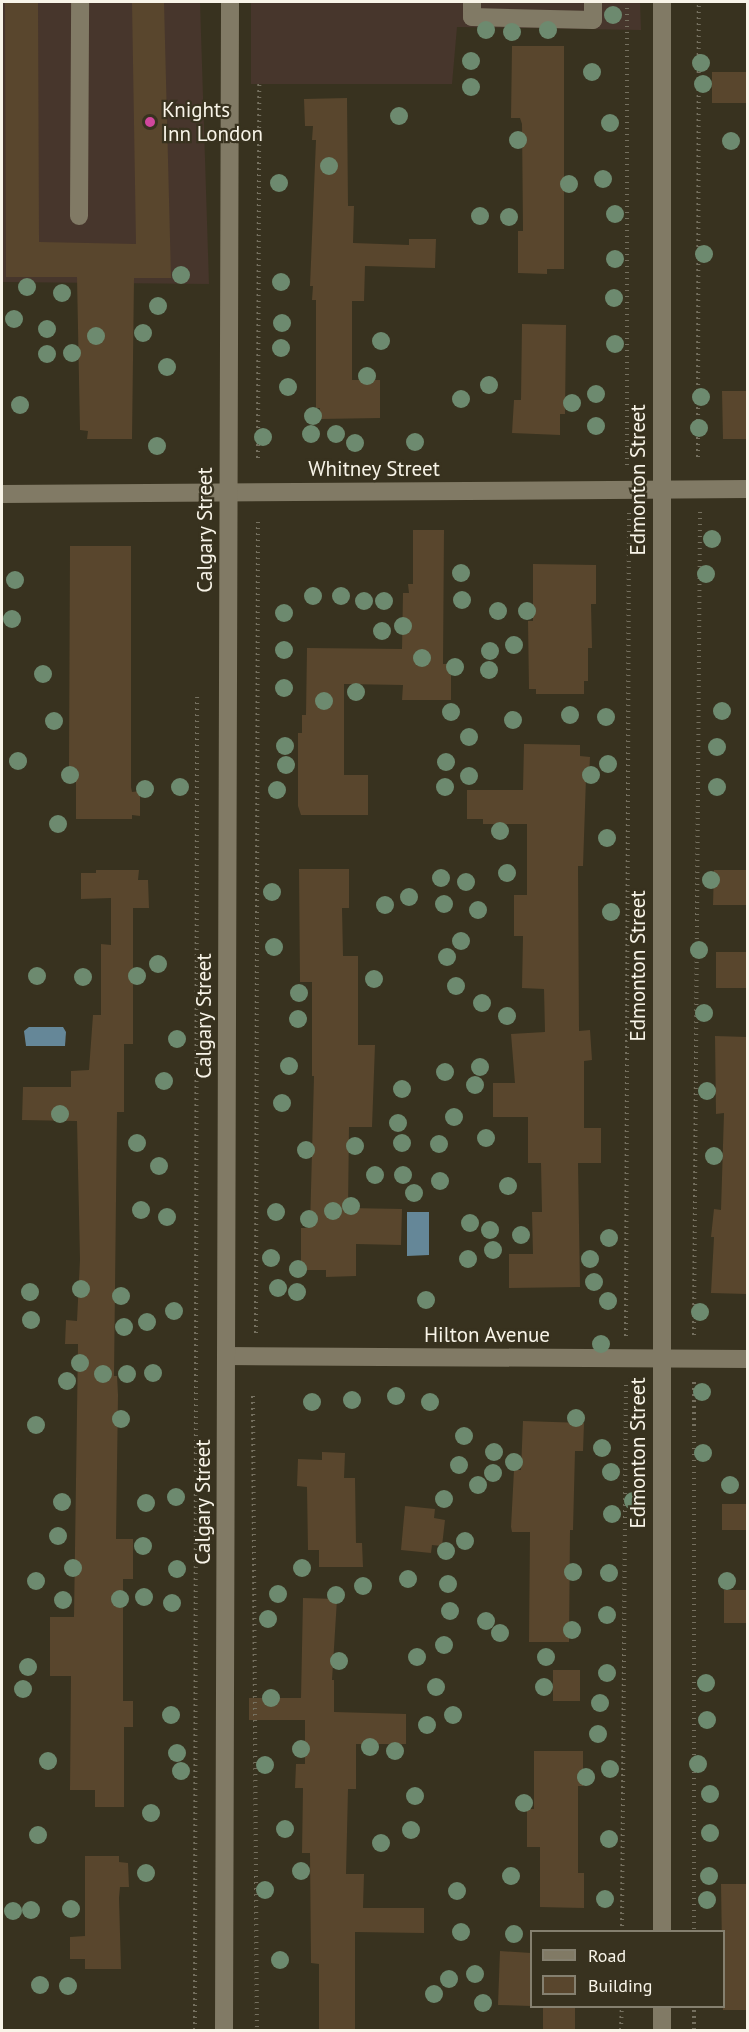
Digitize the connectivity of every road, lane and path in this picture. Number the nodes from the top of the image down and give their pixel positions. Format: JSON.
{"nodes":[{"id":1,"x":80,"y":2,"type":"edge"},
{"id":2,"x":230,"y":2,"type":"edge"},
{"id":3,"x":472,"y":2,"type":"edge"},
{"id":4,"x":593,"y":2,"type":"edge"},
{"id":5,"x":627,"y":2,"type":"edge"},
{"id":6,"x":662,"y":2,"type":"edge"},
{"id":7,"x":699,"y":2,"type":"edge"},
{"id":8,"x":259,"y":84,"type":"dead end"},
{"id":9,"x":79,"y":216,"type":"dead end"},
{"id":10,"x":258,"y":458,"type":"dead end"},
{"id":11,"x":698,"y":458,"type":"dead end"},
{"id":12,"x":627,"y":465,"type":"dead end"},
{"id":13,"x":747,"y":489,"type":"edge"},
{"id":14,"x":661,"y":490,"type":"junction"},
{"id":15,"x":228,"y":492,"type":"junction"},
{"id":16,"x":2,"y":494,"type":"edge"},
{"id":17,"x":629,"y":506,"type":"dead end"},
{"id":18,"x":700,"y":508,"type":"dead end"},
{"id":19,"x":258,"y":522,"type":"dead end"},
{"id":20,"x":197,"y":698,"type":"dead end"},
{"id":21,"x":256,"y":1334,"type":"dead end"},
{"id":22,"x":226,"y":1356,"type":"junction"},
{"id":23,"x":626,"y":1358,"type":"junction"},
{"id":24,"x":660,"y":1358,"type":"junction"},
{"id":25,"x":694,"y":1359,"type":"junction"},
{"id":26,"x":747,"y":1359,"type":"edge"},
{"id":27,"x":253,"y":1396,"type":"dead end"},
{"id":28,"x":622,"y":1930,"type":"edge"},
{"id":29,"x":662,"y":1930,"type":"edge"},
{"id":30,"x":694,"y":1930,"type":"edge"},
{"id":31,"x":622,"y":2008,"type":"edge"},
{"id":32,"x":662,"y":2008,"type":"edge"},
{"id":33,"x":694,"y":2008,"type":"edge"},
{"id":34,"x":195,"y":2031,"type":"edge"},
{"id":35,"x":224,"y":2031,"type":"edge"},
{"id":36,"x":257,"y":2031,"type":"edge"},
{"id":37,"x":621,"y":2031,"type":"edge"},
{"id":38,"x":662,"y":2031,"type":"edge"},
{"id":39,"x":694,"y":2031,"type":"edge"}],
"edges":[{"from":1,"to":9,"type":"street"},
{"from":2,"to":15,"type":"street","name":"Calgary Street"},
{"from":3,"to":4,"type":"street"},
{"from":5,"to":12,"type":"path"},
{"from":6,"to":14,"type":"street","name":"Edmonton Street"},
{"from":7,"to":11,"type":"path"},
{"from":8,"to":10,"type":"path"},
{"from":13,"to":14,"type":"street","name":"Whitney Street"},
{"from":14,"to":15,"type":"street","name":"Whitney Street"},
{"from":14,"to":24,"type":"street","name":"Edmonton Street"},
{"from":15,"to":16,"type":"street","name":"Whitney Street"},
{"from":15,"to":22,"type":"street","name":"Calgary Street"},
{"from":17,"to":23,"type":"path"},
{"from":18,"to":25,"type":"path"},
{"from":19,"to":21,"type":"path"},
{"from":20,"to":34,"type":"path"},
{"from":22,"to":23,"type":"street","name":"Hilton Avenue"},
{"from":22,"to":35,"type":"street","name":"Calgary Street"},
{"from":23,"to":24,"type":"street","name":"Hilton Avenue"},
{"from":23,"to":28,"type":"path"},
{"from":24,"to":25,"type":"street","name":"Hilton Avenue"},
{"from":24,"to":29,"type":"street","name":"Edmonton Street"},
{"from":25,"to":26,"type":"street","name":"Hilton Avenue"},
{"from":25,"to":30,"type":"path"},
{"from":27,"to":36,"type":"path"},
{"from":31,"to":37,"type":"path"},
{"from":32,"to":38,"type":"street"},
{"from":33,"to":39,"type":"path"}]}
